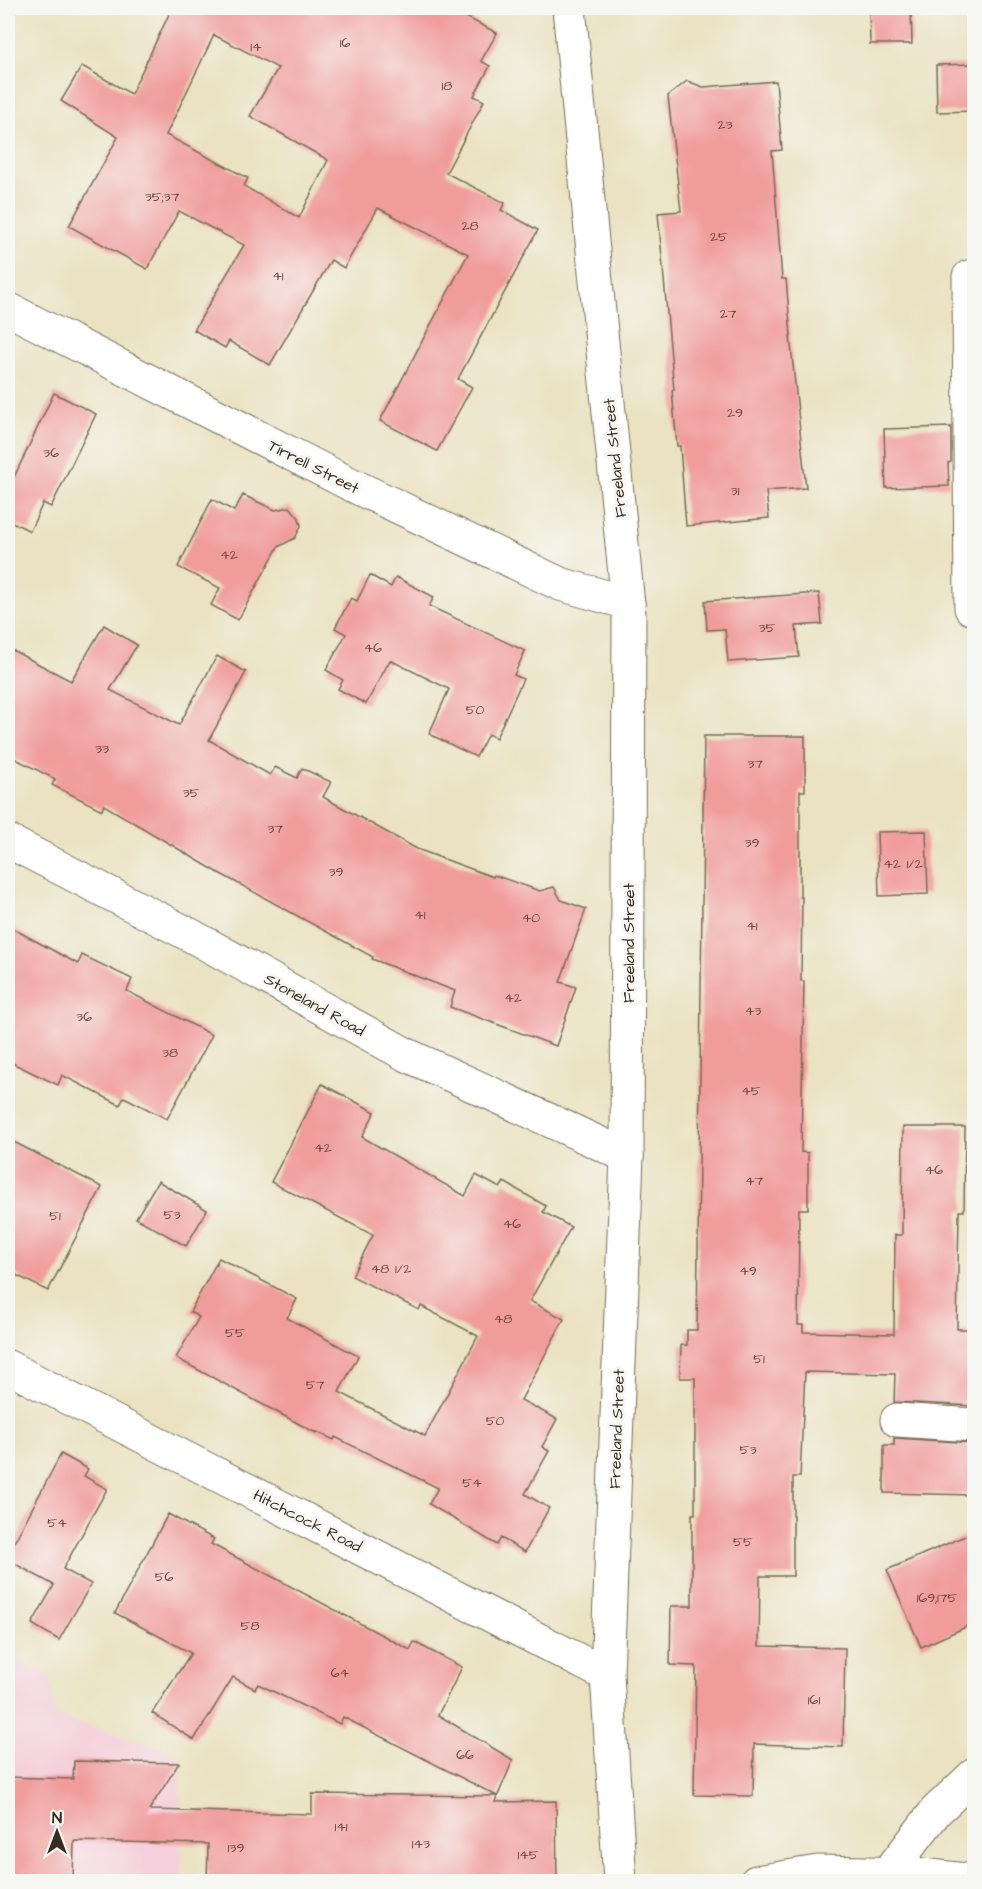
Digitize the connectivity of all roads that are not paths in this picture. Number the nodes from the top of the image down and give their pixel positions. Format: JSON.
{"nodes":[{"id":1,"x":569,"y":8,"type":"edge"},
{"id":2,"x":975,"y":276,"type":"edge"},
{"id":3,"x":8,"y":309,"type":"edge"},
{"id":4,"x":972,"y":340,"type":"edge"},
{"id":5,"x":628,"y":603,"type":"junction"},
{"id":6,"x":975,"y":608,"type":"edge"},
{"id":7,"x":8,"y":841,"type":"edge"},
{"id":8,"x":627,"y":1156,"type":"junction"},
{"id":9,"x":8,"y":1367,"type":"edge"},
{"id":10,"x":897,"y":1420,"type":"dead end"},
{"id":11,"x":975,"y":1425,"type":"edge"},
{"id":12,"x":607,"y":1675,"type":"junction"},
{"id":13,"x":975,"y":1775,"type":"edge"},
{"id":14,"x":889,"y":1872,"type":"junction"},
{"id":15,"x":620,"y":1881,"type":"edge"},
{"id":16,"x":756,"y":1881,"type":"edge"},
{"id":17,"x":975,"y":1881,"type":"edge"}],
"edges":[{"from":1,"to":5,"type":"street","name":"Freeland Street"},
{"from":2,"to":4,"type":"street"},
{"from":3,"to":5,"type":"street","name":"Tirrell Street"},
{"from":4,"to":6,"type":"street"},
{"from":5,"to":8,"type":"street","name":"Freeland Street"},
{"from":7,"to":8,"type":"street","name":"Stoneland Road"},
{"from":8,"to":12,"type":"street","name":"Freeland Street"},
{"from":9,"to":12,"type":"street","name":"Hitchcock Road"},
{"from":10,"to":11,"type":"street"},
{"from":12,"to":15,"type":"street","name":"Freeland Street"},
{"from":13,"to":14,"type":"street"},
{"from":14,"to":16,"type":"street"},
{"from":14,"to":17,"type":"street"}]}
